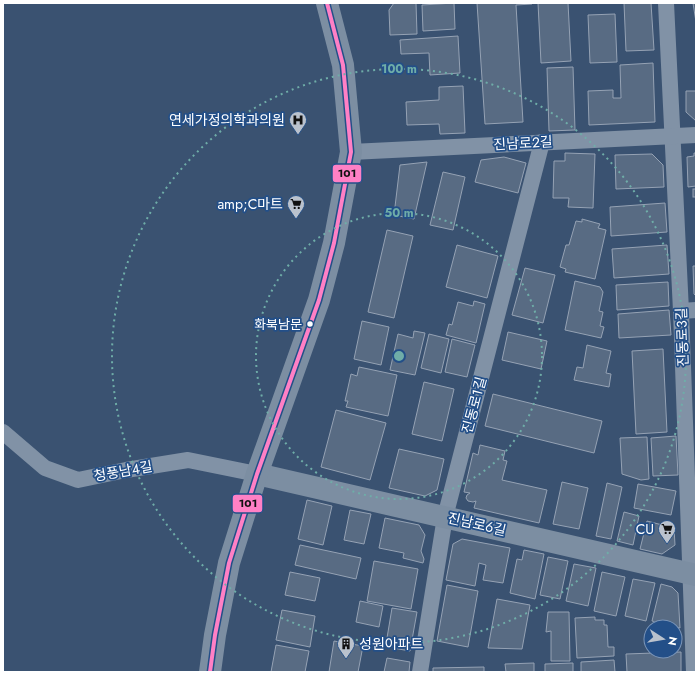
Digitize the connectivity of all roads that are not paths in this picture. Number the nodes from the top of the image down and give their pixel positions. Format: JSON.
{"nodes":[{"id":1,"x":327,"y":3,"type":"edge"},
{"id":2,"x":666,"y":3,"type":"edge"},
{"id":3,"x":696,"y":135,"type":"edge"},
{"id":4,"x":671,"y":136,"type":"junction"},
{"id":5,"x":542,"y":142,"type":"junction"},
{"id":6,"x":351,"y":152,"type":"junction"},
{"id":7,"x":688,"y":311,"type":"edge"},
{"id":8,"x":3,"y":432,"type":"edge"},
{"id":9,"x":257,"y":474,"type":"junction"},
{"id":10,"x":445,"y":517,"type":"junction"},
{"id":11,"x":693,"y":574,"type":"edge"},
{"id":12,"x":210,"y":672,"type":"edge"},
{"id":13,"x":420,"y":672,"type":"edge"},
{"id":14,"x":694,"y":672,"type":"edge"}],
"edges":[{"from":1,"to":6,"type":"main road"},
{"from":2,"to":4,"type":"street","name":"진동로3길"},
{"from":3,"to":4,"type":"street","name":"진남로2길"},
{"from":4,"to":5,"type":"street","name":"진남로2길"},
{"from":4,"to":7,"type":"street","name":"진동로3길"},
{"from":5,"to":6,"type":"street","name":"진남로2길"},
{"from":5,"to":10,"type":"street","name":"진동로1길"},
{"from":6,"to":9,"type":"main road"},
{"from":7,"to":11,"type":"street","name":"진동로3길"},
{"from":8,"to":9,"type":"street","name":"청풍남4길"},
{"from":9,"to":10,"type":"main road","name":"진남로6길"},
{"from":9,"to":12,"type":"main road"},
{"from":10,"to":11,"type":"main road","name":"진남로6길"},
{"from":10,"to":13,"type":"street","name":"진동로1길"},
{"from":11,"to":14,"type":"street","name":"진동로3길"}]}
